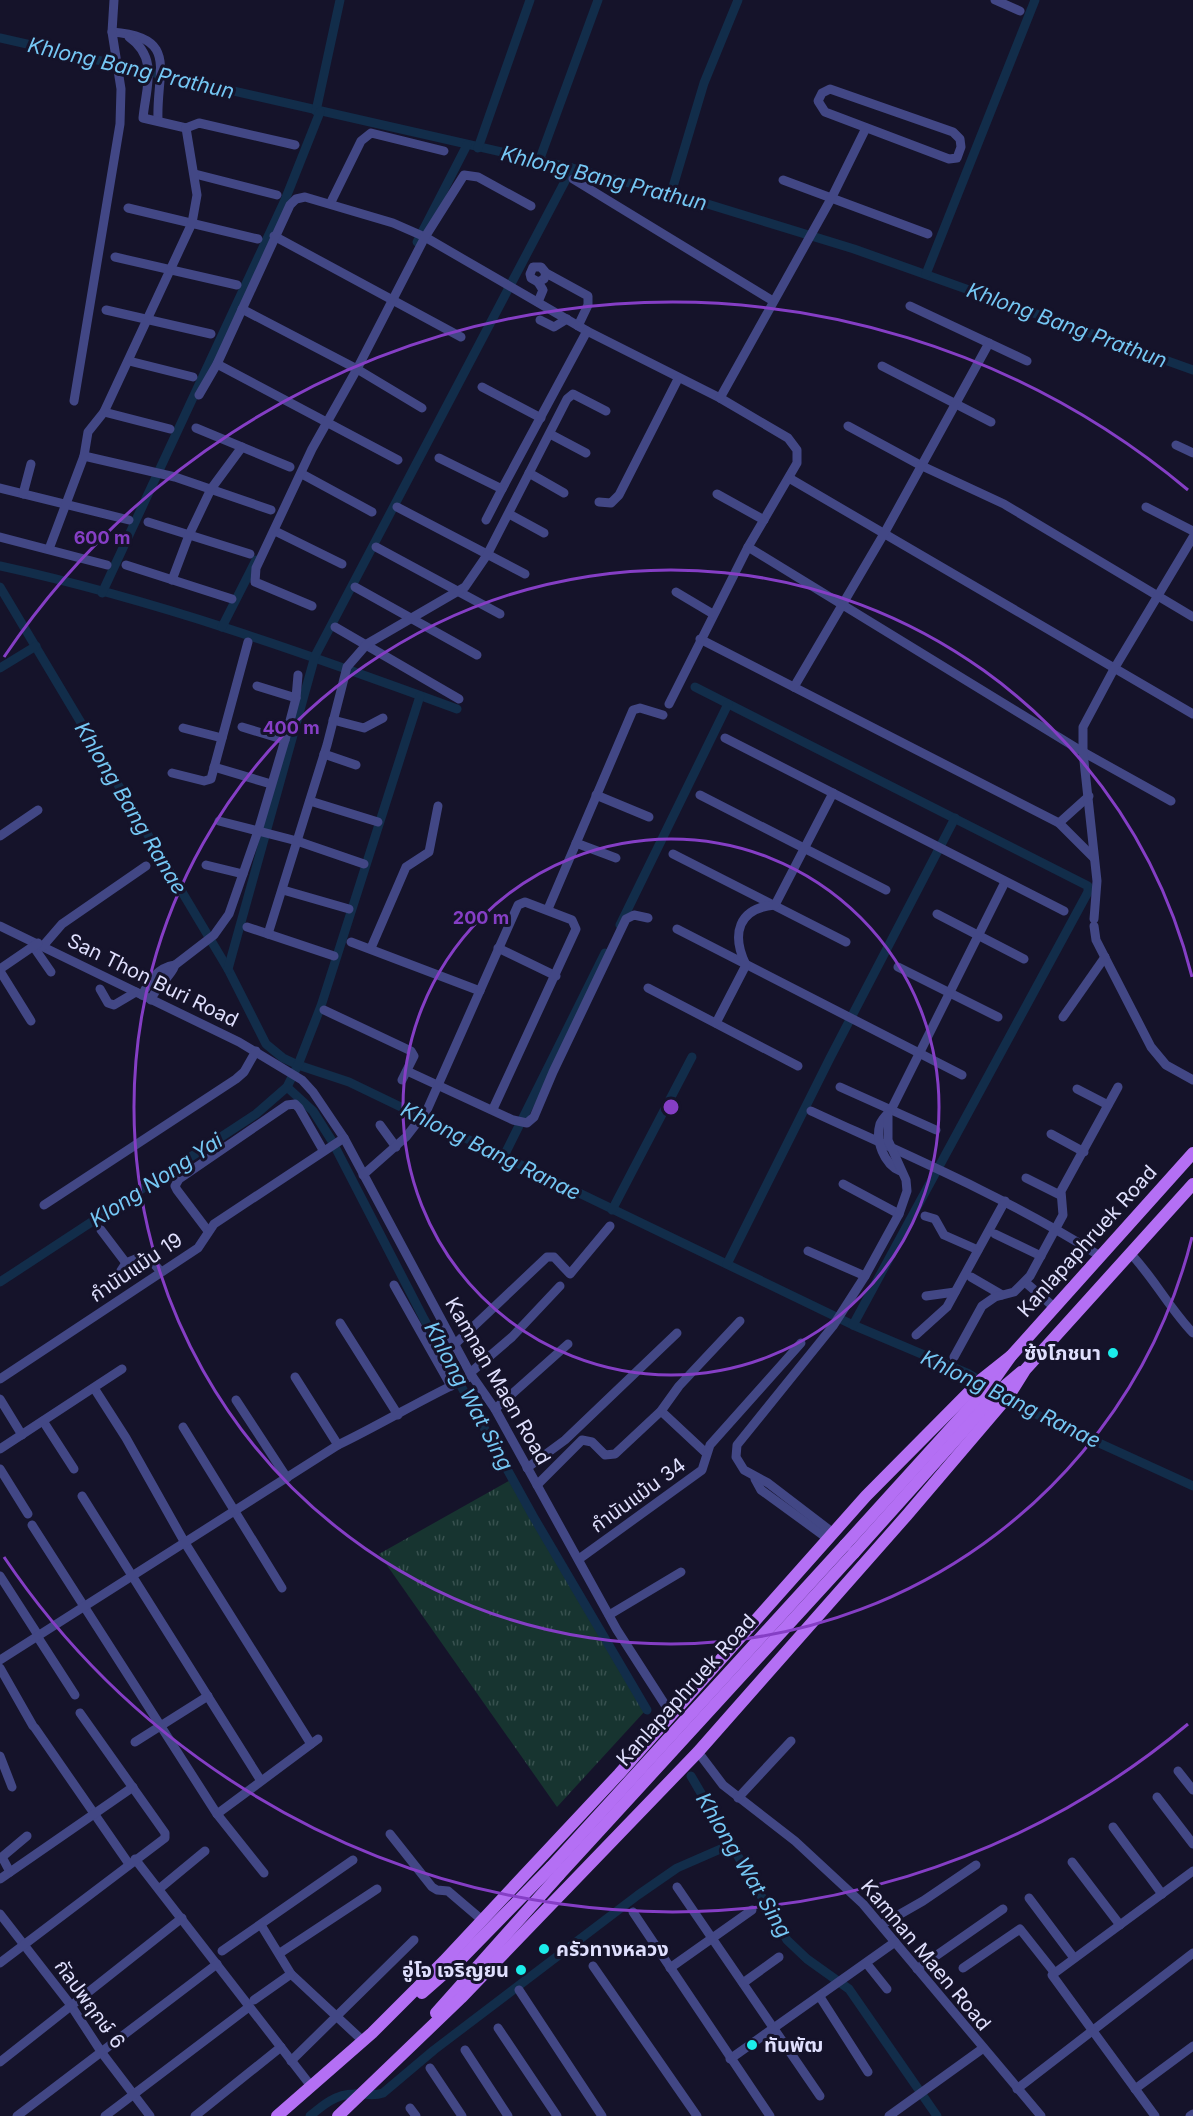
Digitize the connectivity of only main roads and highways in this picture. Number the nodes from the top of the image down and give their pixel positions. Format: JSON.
{"nodes":[{"id":1,"x":1193,"y":1153,"type":"edge"},
{"id":2,"x":1193,"y":1184,"type":"edge"},
{"id":3,"x":996,"y":1386,"type":"junction"},
{"id":4,"x":986,"y":1397,"type":"junction"},
{"id":5,"x":738,"y":1641,"type":"junction"},
{"id":6,"x":769,"y":1672,"type":"junction"},
{"id":7,"x":671,"y":1714,"type":"junction"},
{"id":8,"x":698,"y":1752,"type":"junction"},
{"id":9,"x":619,"y":1774,"type":"junction"},
{"id":10,"x":651,"y":1799,"type":"junction"},
{"id":11,"x":555,"y":1871,"type":"junction"},
{"id":12,"x":368,"y":2037,"type":"junction"},
{"id":13,"x":404,"y":2052,"type":"junction"},
{"id":14,"x":277,"y":2116,"type":"edge"},
{"id":15,"x":338,"y":2116,"type":"edge"}],
"edges":[{"from":1,"to":3,"type":"main road","name":"Kanlapaphruek Road"},
{"from":2,"to":3,"type":"main road","name":"Kanlapaphruek Road"},
{"from":3,"to":4,"type":"main road","name":"Kanlapaphruek Road"},
{"from":3,"to":4,"type":"main road","name":"Kanlapaphruek Road"},
{"from":4,"to":5,"type":"main road","name":"Kanlapaphruek Road"},
{"from":4,"to":6,"type":"main road","name":"Kanlapaphruek Road"},
{"from":4,"to":11,"type":"main road","name":"Kanlapaphruek Road","bridge":true},
{"from":5,"to":6,"type":"main road"},
{"from":5,"to":7,"type":"main road","name":"Kanlapaphruek Road"},
{"from":6,"to":8,"type":"main road","name":"Kanlapaphruek Road"},
{"from":7,"to":8,"type":"main road"},
{"from":7,"to":9,"type":"main road","name":"Kanlapaphruek Road"},
{"from":8,"to":10,"type":"main road","name":"Kanlapaphruek Road"},
{"from":9,"to":10,"type":"main road"},
{"from":9,"to":12,"type":"main road","name":"Kanlapaphruek Road"},
{"from":10,"to":13,"type":"main road","name":"Kanlapaphruek Road"},
{"from":11,"to":12,"type":"main road","name":"Kanlapaphruek Road"},
{"from":11,"to":13,"type":"main road","name":"Kanlapaphruek Road"},
{"from":12,"to":14,"type":"main road","name":"Kanlapaphruek Road"},
{"from":13,"to":15,"type":"main road","name":"Kanlapaphruek Road"}]}
